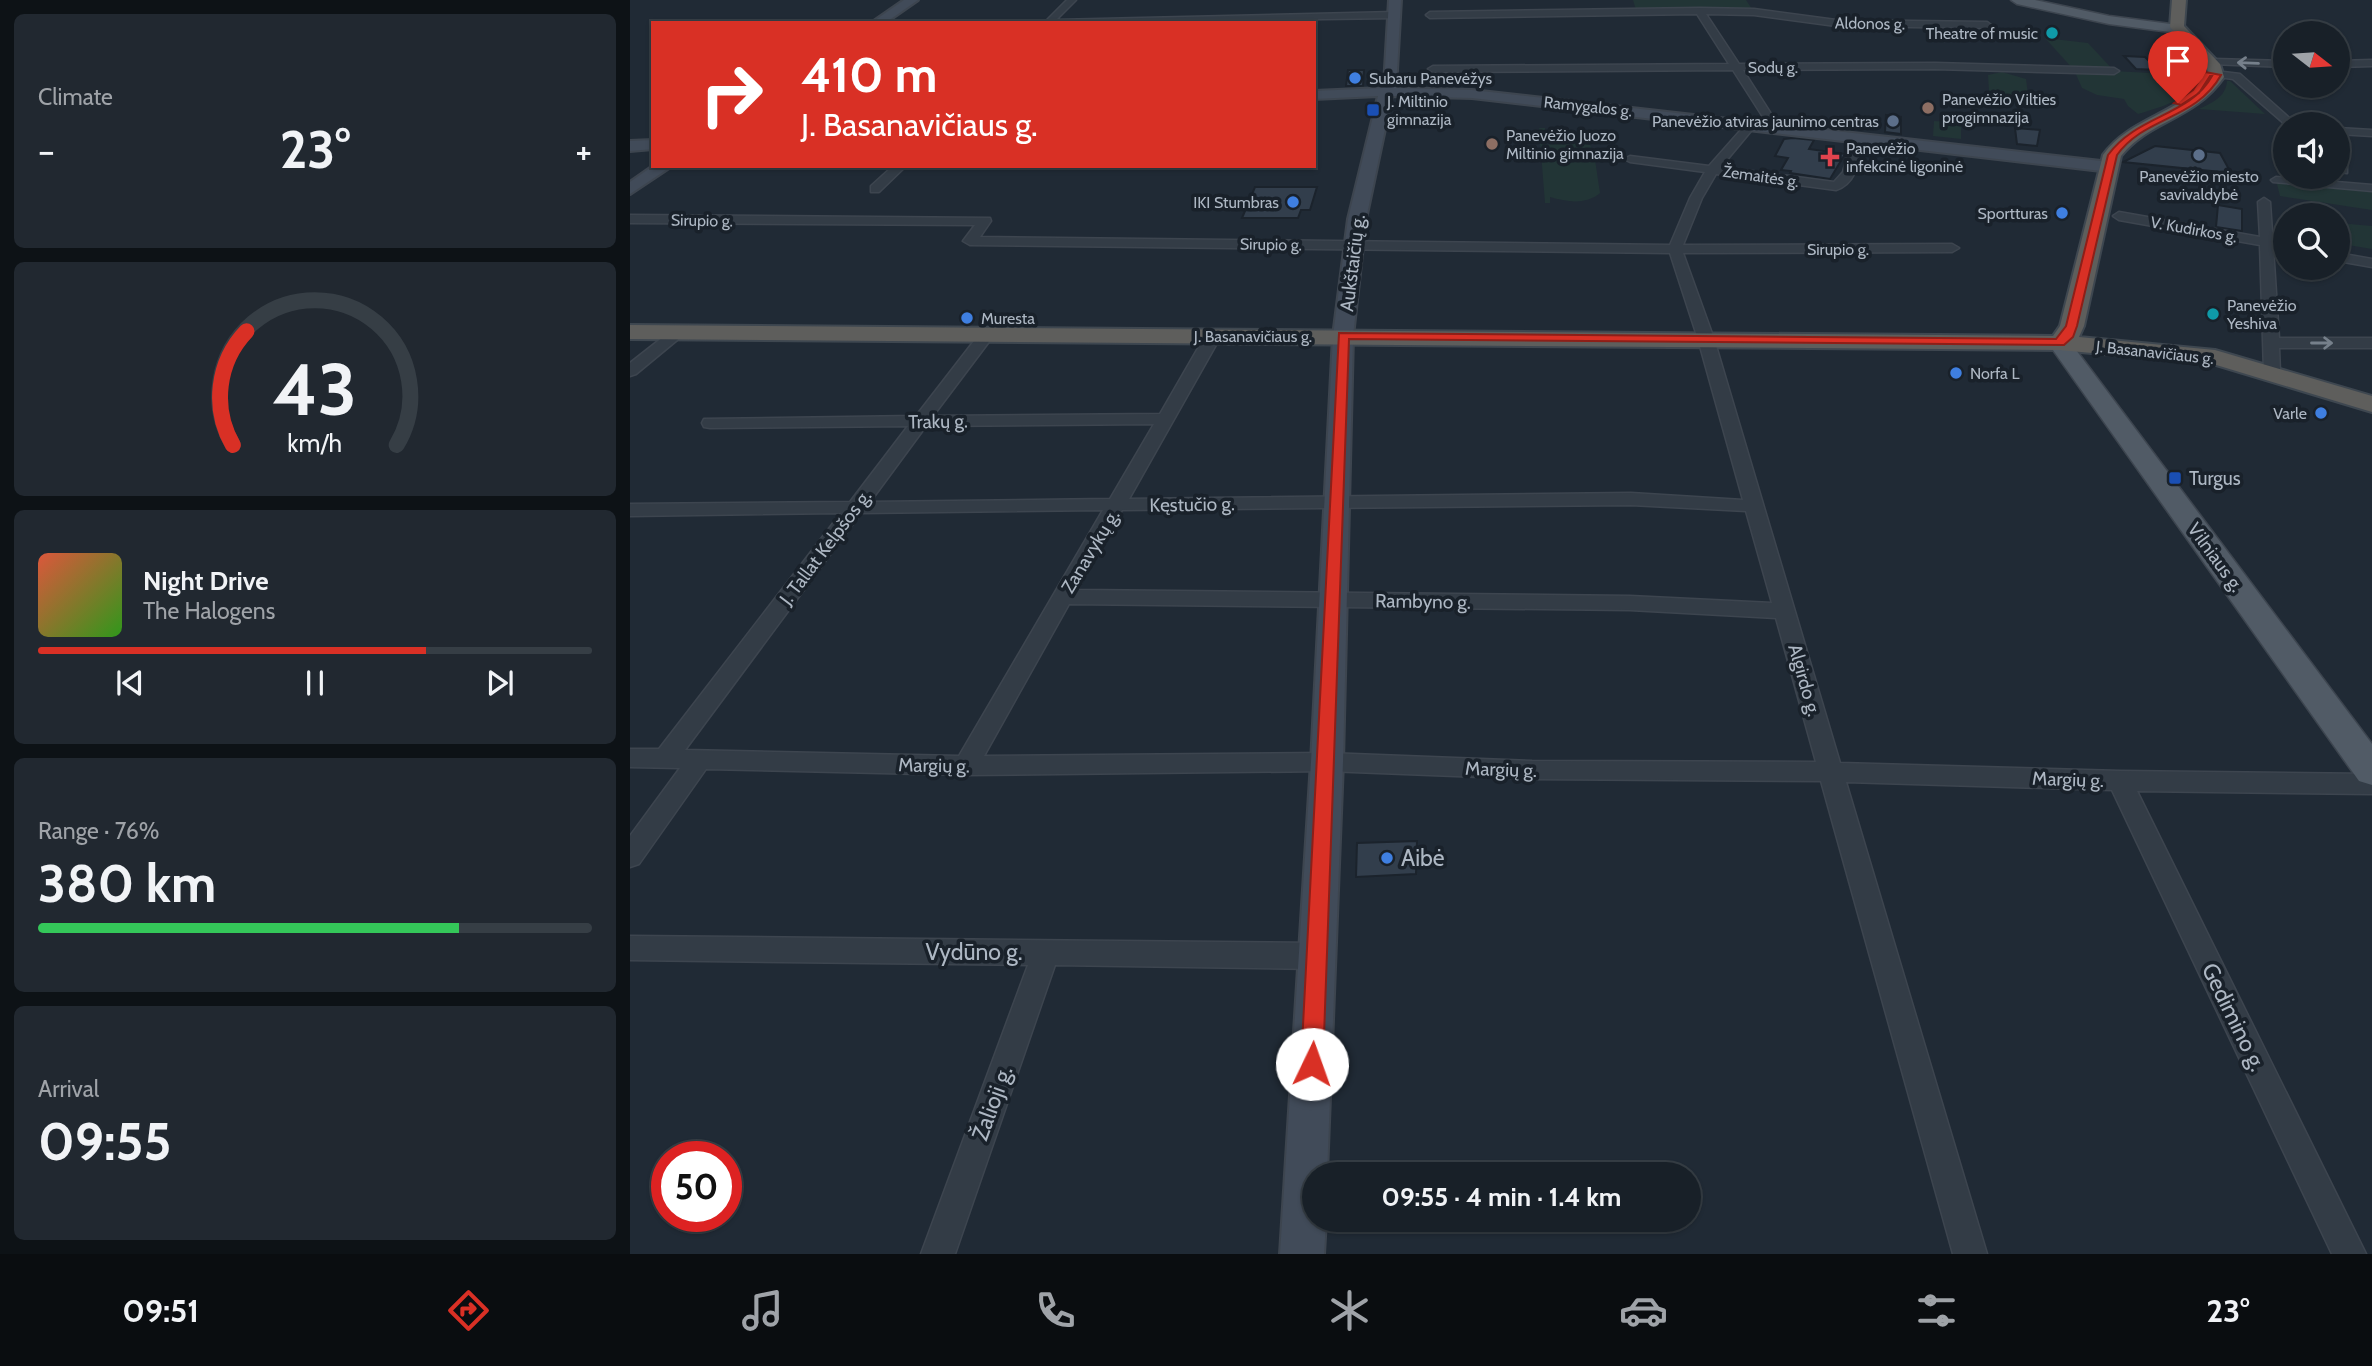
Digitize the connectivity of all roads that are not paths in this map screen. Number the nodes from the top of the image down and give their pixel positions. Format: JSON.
{"nodes":[{"id":1,"x":912,"y":0,"type":"edge"},
{"id":2,"x":1072,"y":0,"type":"edge"},
{"id":3,"x":1385,"y":0,"type":"edge"},
{"id":4,"x":1395,"y":0,"type":"edge"},
{"id":5,"x":2017,"y":0,"type":"edge"},
{"id":6,"x":2179,"y":0,"type":"edge"},
{"id":7,"x":1615,"y":1,"type":"edge"},
{"id":8,"x":1747,"y":1,"type":"edge"},
{"id":9,"x":1634,"y":5,"type":"edge"},
{"id":10,"x":1700,"y":11,"type":"junction"},
{"id":11,"x":1754,"y":12,"type":"junction"},
{"id":12,"x":1390,"y":15,"type":"junction"},
{"id":13,"x":1430,"y":15,"type":"dead end"},
{"id":14,"x":880,"y":21,"type":"edge"},
{"id":15,"x":1050,"y":21,"type":"edge"},
{"id":16,"x":1134,"y":21,"type":"edge"},
{"id":17,"x":1987,"y":25,"type":"dead end"},
{"id":18,"x":2178,"y":27,"type":"junction"},
{"id":19,"x":2352,"y":63,"type":"joint"},
{"id":20,"x":2372,"y":63,"type":"edge"},
{"id":21,"x":2273,"y":65,"type":"edge"},
{"id":22,"x":1735,"y":67,"type":"junction"},
{"id":23,"x":1433,"y":69,"type":"dead end"},
{"id":24,"x":2212,"y":70,"type":"junction"},
{"id":25,"x":2114,"y":71,"type":"dead end"},
{"id":26,"x":2372,"y":78,"type":"edge"},
{"id":27,"x":1385,"y":92,"type":"junction"},
{"id":28,"x":1316,"y":95,"type":"edge"},
{"id":29,"x":2277,"y":112,"type":"edge"},
{"id":30,"x":1751,"y":125,"type":"junction"},
{"id":31,"x":1769,"y":127,"type":"junction"},
{"id":32,"x":2350,"y":132,"type":"edge"},
{"id":33,"x":2372,"y":133,"type":"edge"},
{"id":34,"x":1859,"y":137,"type":"junction"},
{"id":35,"x":651,"y":144,"type":"edge"},
{"id":36,"x":630,"y":146,"type":"edge"},
{"id":37,"x":1630,"y":159,"type":"dead end"},
{"id":38,"x":2103,"y":166,"type":"junction"},
{"id":39,"x":661,"y":168,"type":"edge"},
{"id":40,"x":898,"y":168,"type":"edge"},
{"id":41,"x":1713,"y":169,"type":"junction"},
{"id":42,"x":2350,"y":186,"type":"edge"},
{"id":43,"x":2372,"y":188,"type":"edge"},
{"id":44,"x":630,"y":189,"type":"edge"},
{"id":45,"x":875,"y":189,"type":"dead end"},
{"id":46,"x":2264,"y":202,"type":"dead end"},
{"id":47,"x":2119,"y":216,"type":"dead end"},
{"id":48,"x":630,"y":219,"type":"edge"},
{"id":49,"x":2268,"y":244,"type":"junction"},
{"id":50,"x":1353,"y":245,"type":"junction"},
{"id":51,"x":2273,"y":245,"type":"edge"},
{"id":52,"x":1675,"y":248,"type":"junction"},
{"id":53,"x":1952,"y":248,"type":"dead end"},
{"id":54,"x":2350,"y":259,"type":"edge"},
{"id":55,"x":2372,"y":263,"type":"edge"},
{"id":56,"x":630,"y":332,"type":"edge"},
{"id":57,"x":677,"y":332,"type":"junction"},
{"id":58,"x":986,"y":335,"type":"junction"},
{"id":59,"x":1213,"y":336,"type":"junction"},
{"id":60,"x":1343,"y":336,"type":"junction"},
{"id":61,"x":1706,"y":338,"type":"junction"},
{"id":62,"x":2059,"y":343,"type":"junction"},
{"id":63,"x":2272,"y":343,"type":"junction"},
{"id":64,"x":2372,"y":343,"type":"edge"},
{"id":65,"x":630,"y":371,"type":"edge"},
{"id":66,"x":2272,"y":372,"type":"junction"},
{"id":67,"x":2372,"y":404,"type":"edge"},
{"id":68,"x":1166,"y":419,"type":"junction"},
{"id":69,"x":920,"y":421,"type":"junction"},
{"id":70,"x":710,"y":424,"type":"dead end"},
{"id":71,"x":1336,"y":502,"type":"junction"},
{"id":72,"x":1117,"y":506,"type":"junction"},
{"id":73,"x":1754,"y":506,"type":"junction"},
{"id":74,"x":854,"y":508,"type":"junction"},
{"id":75,"x":630,"y":510,"type":"edge"},
{"id":76,"x":1061,"y":597,"type":"junction"},
{"id":77,"x":1331,"y":601,"type":"junction"},
{"id":78,"x":1785,"y":611,"type":"junction"},
{"id":79,"x":630,"y":758,"type":"edge"},
{"id":80,"x":665,"y":759,"type":"junction"},
{"id":81,"x":699,"y":760,"type":"junction"},
{"id":82,"x":1327,"y":762,"type":"junction"},
{"id":83,"x":966,"y":766,"type":"junction"},
{"id":84,"x":2372,"y":771,"type":"edge"},
{"id":85,"x":1832,"y":772,"type":"junction"},
{"id":86,"x":2120,"y":781,"type":"junction"},
{"id":87,"x":2372,"y":784,"type":"edge"},
{"id":88,"x":630,"y":856,"type":"edge"},
{"id":89,"x":630,"y":948,"type":"edge"},
{"id":90,"x":1046,"y":953,"type":"junction"},
{"id":91,"x":1318,"y":956,"type":"junction"},
{"id":92,"x":938,"y":1254,"type":"edge"},
{"id":93,"x":1302,"y":1254,"type":"edge"},
{"id":94,"x":1970,"y":1254,"type":"edge"},
{"id":95,"x":2349,"y":1254,"type":"edge"}],
"edges":[{"from":1,"to":14,"type":"main road"},
{"from":2,"to":15,"type":"street"},
{"from":3,"to":12,"type":"main road"},
{"from":4,"to":12,"type":"main road"},
{"from":5,"to":18,"type":"main road"},
{"from":6,"to":18,"type":"highway"},
{"from":7,"to":9,"type":"street"},
{"from":8,"to":11,"type":"street"},
{"from":9,"to":10,"type":"street","name":"Aldonos g."},
{"from":9,"to":13,"type":"street"},
{"from":10,"to":11,"type":"street","name":"Aldonos g."},
{"from":10,"to":22,"type":"street"},
{"from":11,"to":17,"type":"street","name":"Aldonos g."},
{"from":12,"to":16,"type":"street"},
{"from":12,"to":27,"type":"main road","name":"Aukštaičių g."},
{"from":18,"to":24,"type":"highway"},
{"from":19,"to":20,"type":"street"},
{"from":19,"to":26,"type":"street"},
{"from":21,"to":24,"type":"street","one_way":true},
{"from":22,"to":23,"type":"street","name":"Sodų g."},
{"from":22,"to":25,"type":"street","name":"Sodų g."},
{"from":22,"to":31,"type":"street"},
{"from":24,"to":29,"type":"street"},
{"from":24,"to":38,"type":"highway","name":"Vilniaus g."},
{"from":27,"to":28,"type":"main road","name":"Ramygalos g."},
{"from":27,"to":30,"type":"main road","name":"Ramygalos g."},
{"from":27,"to":50,"type":"main road","name":"Aukštaičių g."},
{"from":30,"to":31,"type":"main road","name":"Ramygalos g."},
{"from":30,"to":41,"type":"street"},
{"from":31,"to":34,"type":"main road","name":"Ramygalos g."},
{"from":32,"to":33,"type":"street"},
{"from":34,"to":38,"type":"main road","name":"Ramygalos g."},
{"from":34,"to":41,"type":"street","name":"Žemaitės g."},
{"from":35,"to":36,"type":"main road"},
{"from":37,"to":41,"type":"street","name":"Žemaitės g."},
{"from":38,"to":62,"type":"highway","name":"Vilniaus g."},
{"from":39,"to":44,"type":"main road"},
{"from":40,"to":45,"type":"street"},
{"from":41,"to":52,"type":"street"},
{"from":42,"to":43,"type":"street"},
{"from":46,"to":49,"type":"street"},
{"from":47,"to":49,"type":"street","name":"V. Kudirkos g."},
{"from":48,"to":50,"type":"street","name":"Sirupio g."},
{"from":49,"to":51,"type":"street","name":"V. Kudirkos g."},
{"from":49,"to":63,"type":"street"},
{"from":50,"to":52,"type":"street","name":"Sirupio g."},
{"from":50,"to":60,"type":"main road","name":"Aukštaičių g."},
{"from":52,"to":53,"type":"street","name":"Sirupio g."},
{"from":52,"to":61,"type":"street","name":"Algirdo g."},
{"from":54,"to":55,"type":"street"},
{"from":56,"to":57,"type":"highway","name":"J. Basanavičiaus g."},
{"from":57,"to":58,"type":"highway","name":"J. Basanavičiaus g."},
{"from":57,"to":65,"type":"street"},
{"from":58,"to":59,"type":"highway","name":"J. Basanavičiaus g."},
{"from":58,"to":69,"type":"street","name":"J. Tallat Kelpšos g."},
{"from":59,"to":60,"type":"highway","name":"J. Basanavičiaus g."},
{"from":59,"to":68,"type":"street","name":"Zanavykų g."},
{"from":60,"to":61,"type":"highway","name":"J. Basanavičiaus g."},
{"from":60,"to":71,"type":"main road","name":"Aukštaičių g."},
{"from":61,"to":62,"type":"highway","name":"J. Basanavičiaus g."},
{"from":61,"to":73,"type":"street","name":"Algirdo g."},
{"from":62,"to":66,"type":"highway","name":"J. Basanavičiaus g."},
{"from":62,"to":84,"type":"main road","name":"Vilniaus g."},
{"from":63,"to":64,"type":"street","one_way":true},
{"from":63,"to":66,"type":"street"},
{"from":66,"to":67,"type":"highway","name":"J. Basanavičiaus g."},
{"from":68,"to":69,"type":"street","name":"Trakų g."},
{"from":68,"to":72,"type":"street","name":"Zanavykų g."},
{"from":69,"to":70,"type":"street","name":"Trakų g."},
{"from":69,"to":74,"type":"street","name":"J. Tallat Kelpšos g."},
{"from":71,"to":72,"type":"street","name":"Kęstučio g."},
{"from":71,"to":73,"type":"street","name":"Kęstučio g."},
{"from":71,"to":77,"type":"main road","name":"Aukštaičių g."},
{"from":72,"to":74,"type":"street","name":"Kęstučio g."},
{"from":72,"to":76,"type":"street","name":"Zanavykų g."},
{"from":73,"to":78,"type":"street","name":"Algirdo g."},
{"from":74,"to":75,"type":"street","name":"Kęstučio g."},
{"from":74,"to":80,"type":"street","name":"J. Tallat Kelpšos g."},
{"from":76,"to":77,"type":"street","name":"Rambyno g."},
{"from":76,"to":83,"type":"street","name":"Zanavykų g."},
{"from":77,"to":78,"type":"street","name":"Rambyno g."},
{"from":77,"to":82,"type":"main road","name":"Aukštaičių g."},
{"from":78,"to":85,"type":"street","name":"Algirdo g."},
{"from":79,"to":80,"type":"street","name":"Margių g."},
{"from":80,"to":81,"type":"street","name":"Margių g."},
{"from":81,"to":83,"type":"street","name":"Margių g."},
{"from":81,"to":88,"type":"street"},
{"from":82,"to":83,"type":"street","name":"Margių g."},
{"from":82,"to":85,"type":"street","name":"Margių g."},
{"from":82,"to":91,"type":"main road","name":"Aukštaičių g."},
{"from":85,"to":86,"type":"street","name":"Margių g."},
{"from":85,"to":94,"type":"street","name":"Algirdo g."},
{"from":86,"to":87,"type":"street","name":"Margių g."},
{"from":86,"to":95,"type":"street","name":"Gedimino g."},
{"from":89,"to":90,"type":"street","name":"Vydūno g."},
{"from":90,"to":91,"type":"street","name":"Vydūno g."},
{"from":90,"to":92,"type":"street","name":"Žalioji g."},
{"from":91,"to":93,"type":"main road","name":"Aukštaičių g."}]}
